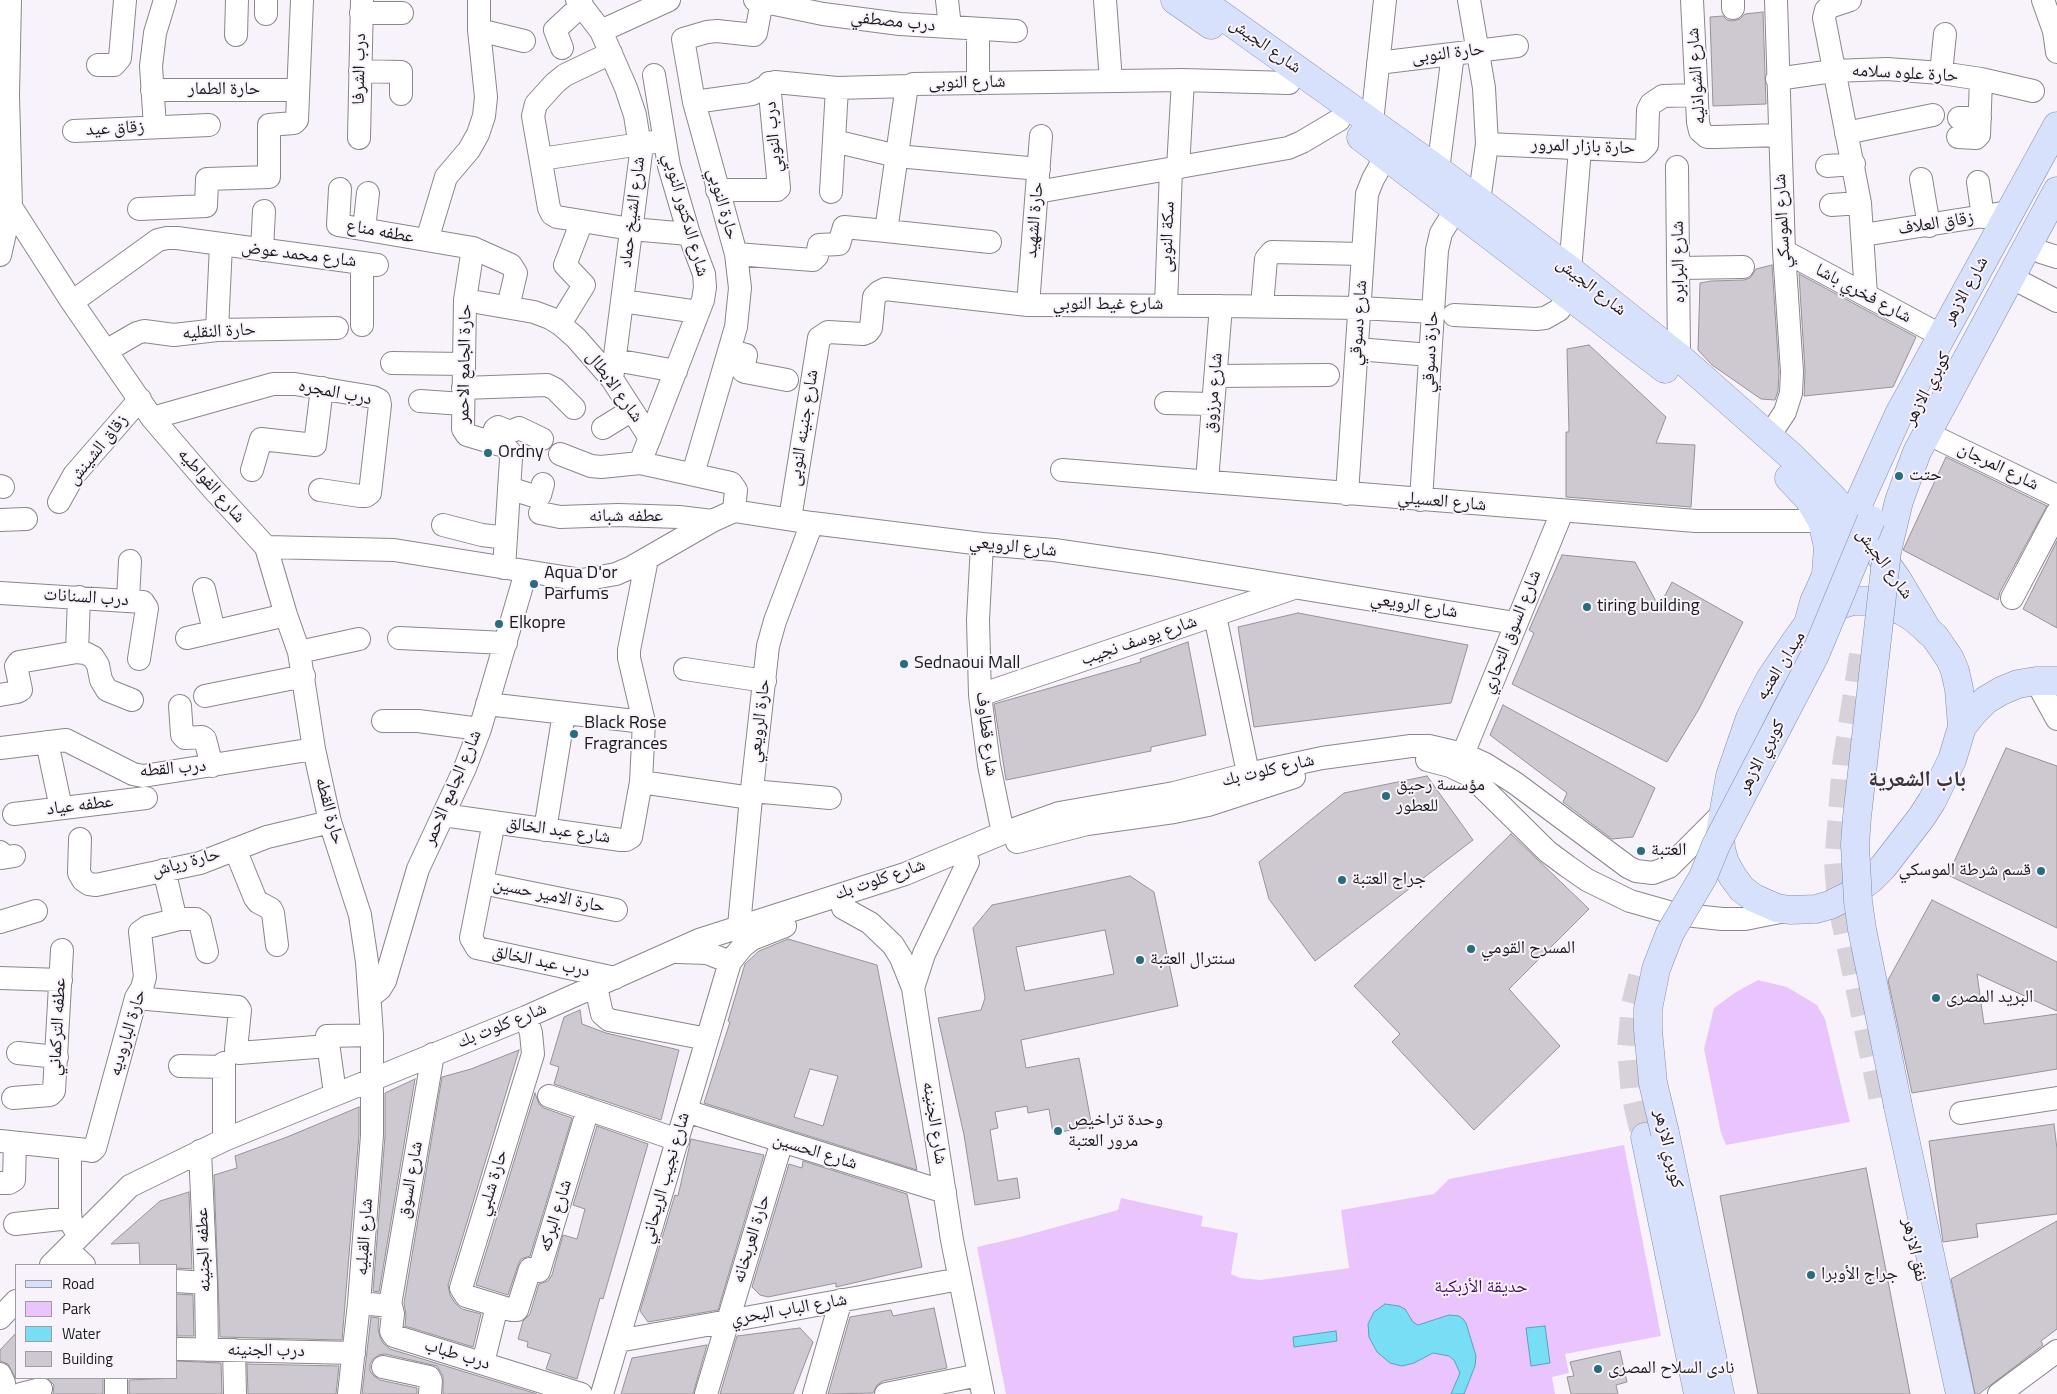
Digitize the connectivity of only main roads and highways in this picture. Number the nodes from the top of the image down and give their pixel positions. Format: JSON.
{"nodes":[{"id":1,"x":1175,"y":0,"type":"edge"},
{"id":2,"x":1200,"y":0,"type":"edge"},
{"id":3,"x":2057,"y":126,"type":"edge"},
{"id":4,"x":2057,"y":156,"type":"edge"},
{"id":5,"x":2057,"y":191,"type":"edge"},
{"id":6,"x":1468,"y":205,"type":"junction"},
{"id":7,"x":2057,"y":224,"type":"edge"},
{"id":8,"x":2049,"y":255,"type":"edge"},
{"id":9,"x":1570,"y":283,"type":"junction"},
{"id":10,"x":1851,"y":518,"type":"junction"},
{"id":11,"x":1826,"y":574,"type":"junction"},
{"id":12,"x":1897,"y":579,"type":"junction"},
{"id":13,"x":1808,"y":624,"type":"junction"},
{"id":14,"x":1928,"y":631,"type":"junction"},
{"id":15,"x":2046,"y":681,"type":"edge"},
{"id":16,"x":1962,"y":727,"type":"junction"},
{"id":17,"x":1891,"y":1107,"type":"junction"},
{"id":18,"x":1655,"y":1135,"type":"junction"},
{"id":19,"x":1698,"y":1394,"type":"edge"},
{"id":20,"x":1720,"y":1394,"type":"edge"},
{"id":21,"x":1944,"y":1394,"type":"edge"},
{"id":22,"x":1960,"y":1394,"type":"edge"}],
"edges":[{"from":1,"to":6,"type":"main road","name":"شارع الجيش"},
{"from":2,"to":6,"type":"main road","name":"شارع الجيش"},
{"from":3,"to":10,"type":"main road","name":"شارع الازهر"},
{"from":4,"to":18,"type":"main road","name":"كوبري الازهر","bridge":true},
{"from":5,"to":17,"type":"main road","name":"كوبري الازهر","bridge":true},
{"from":6,"to":9,"type":"main road","name":"شارع الجيش"},
{"from":7,"to":8,"type":"main road"},
{"from":8,"to":12,"type":"main road"},
{"from":9,"to":10,"type":"main road","name":"شارع الجيش"},
{"from":9,"to":11,"type":"main road","name":"شارع الجيش"},
{"from":10,"to":11,"type":"main road","name":"شارع الازهر"},
{"from":10,"to":12,"type":"main road","name":"شارع الجيش"},
{"from":11,"to":13,"type":"main road","name":"شارع الازهر"},
{"from":12,"to":14,"type":"main road","name":"شارع الجيش"},
{"from":13,"to":14,"type":"main road","name":"ميدان العتبه"},
{"from":13,"to":16,"type":"main road","name":"ميدان العتبه"},
{"from":14,"to":16,"type":"main road","name":"ميدان العتبه"},
{"from":15,"to":16,"type":"main road"},
{"from":17,"to":21,"type":"main road","name":"نفق الازهر"},
{"from":17,"to":22,"type":"main road","name":"كوبري الازهر"},
{"from":18,"to":19,"type":"main road"},
{"from":18,"to":20,"type":"main road","name":"كوبري الازهر"}]}
